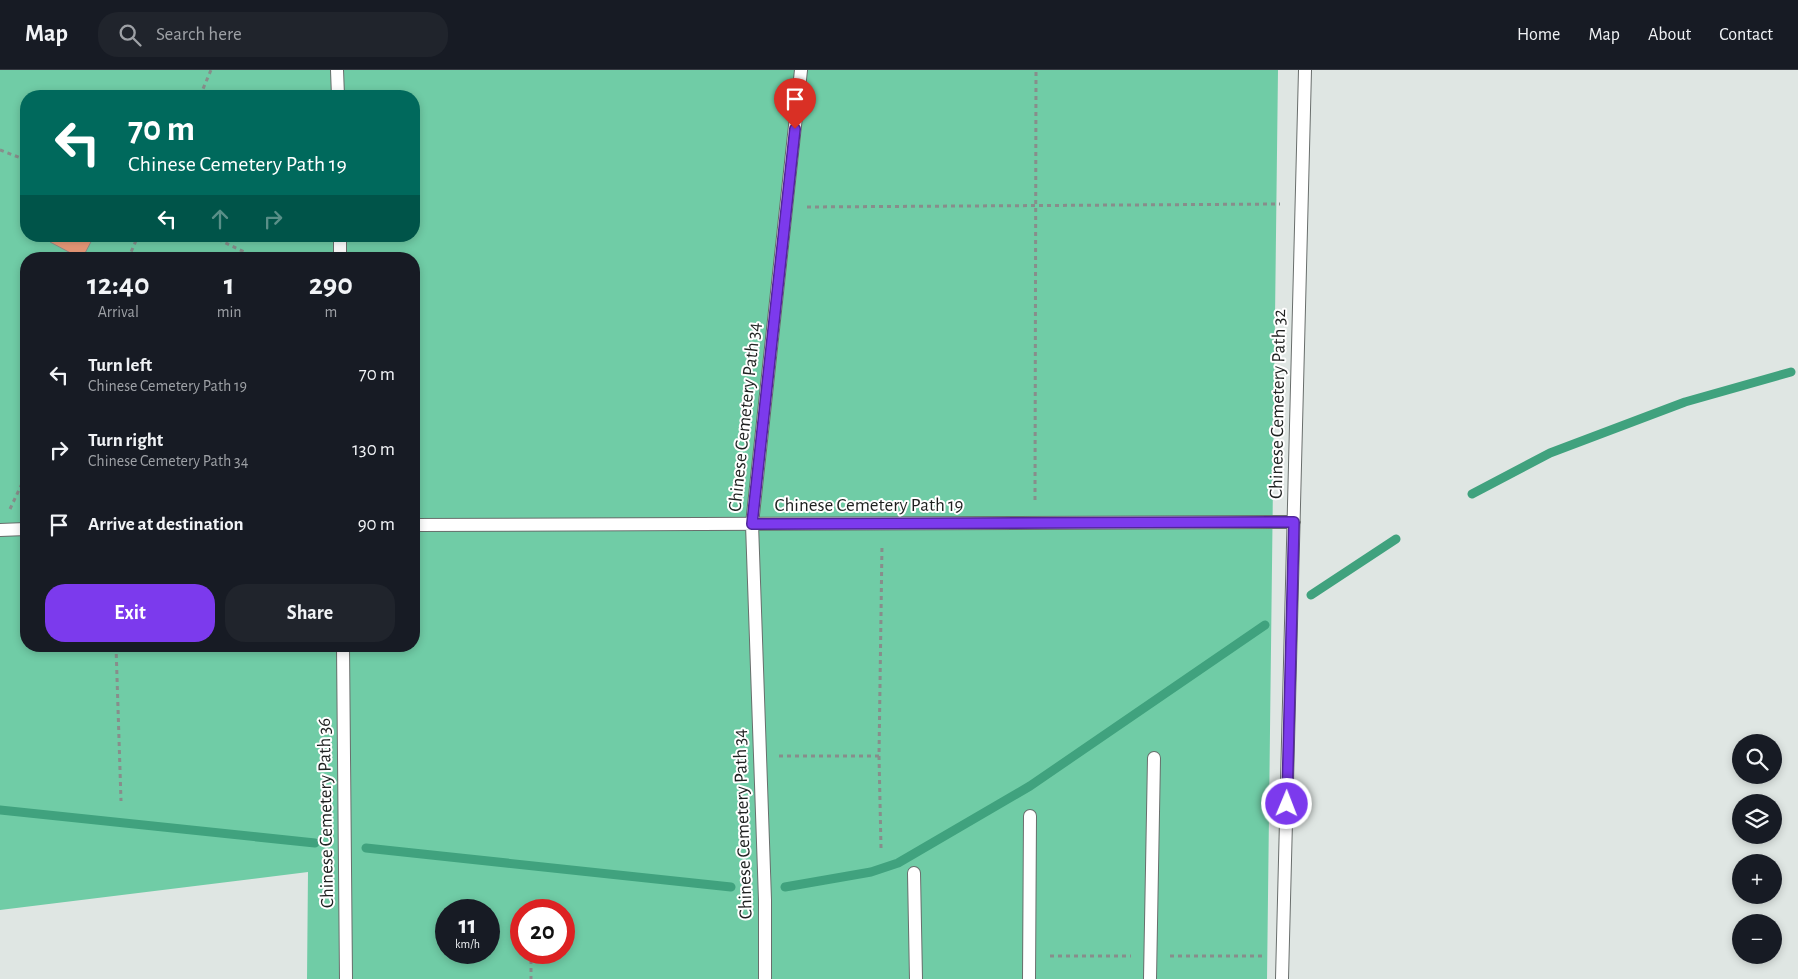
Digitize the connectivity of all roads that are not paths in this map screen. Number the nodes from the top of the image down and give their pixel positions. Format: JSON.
{"nodes":[{"id":1,"x":337,"y":70,"type":"edge"},
{"id":2,"x":801,"y":70,"type":"edge"},
{"id":3,"x":1305,"y":70,"type":"edge"},
{"id":4,"x":338,"y":90,"type":"edge"},
{"id":5,"x":1294,"y":522,"type":"junction"},
{"id":6,"x":752,"y":524,"type":"junction"},
{"id":7,"x":420,"y":525,"type":"edge"},
{"id":8,"x":0,"y":530,"type":"edge"},
{"id":9,"x":20,"y":530,"type":"edge"},
{"id":10,"x":343,"y":652,"type":"edge"},
{"id":11,"x":1154,"y":758,"type":"dead end"},
{"id":12,"x":1030,"y":816,"type":"dead end"},
{"id":13,"x":914,"y":873,"type":"dead end"},
{"id":14,"x":346,"y":979,"type":"edge"},
{"id":15,"x":765,"y":979,"type":"edge"},
{"id":16,"x":916,"y":979,"type":"edge"},
{"id":17,"x":1029,"y":979,"type":"edge"},
{"id":18,"x":1150,"y":979,"type":"edge"},
{"id":19,"x":1282,"y":979,"type":"edge"}],
"edges":[{"from":1,"to":4,"type":"lane"},
{"from":2,"to":6,"type":"lane","name":"Chinese Cemetery Path 34"},
{"from":3,"to":5,"type":"lane","name":"Chinese Cemetery Path 32"},
{"from":5,"to":6,"type":"lane","name":"Chinese Cemetery Path 19"},
{"from":5,"to":19,"type":"lane","name":"Chinese Cemetery Path 32"},
{"from":6,"to":7,"type":"lane","name":"Chinese Cemetery Path 19"},
{"from":6,"to":15,"type":"lane","name":"Chinese Cemetery Path 34"},
{"from":8,"to":9,"type":"lane"},
{"from":10,"to":14,"type":"lane","name":"Chinese Cemetery Path 36"},
{"from":11,"to":18,"type":"lane"},
{"from":12,"to":17,"type":"lane"},
{"from":13,"to":16,"type":"lane"}]}
